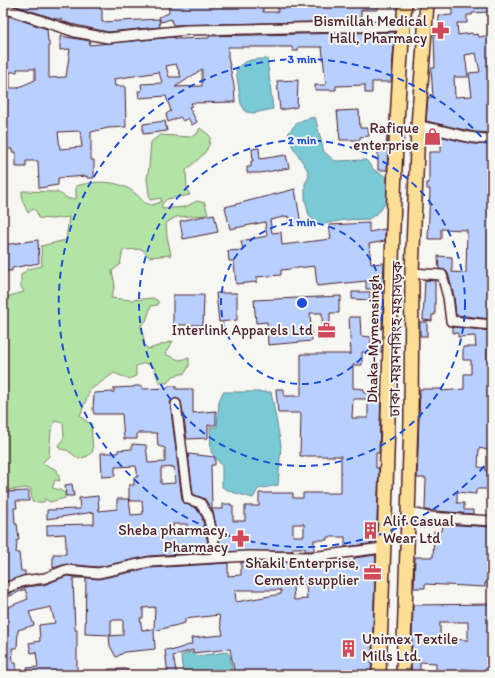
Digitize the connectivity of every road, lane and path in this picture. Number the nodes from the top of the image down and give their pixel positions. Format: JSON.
{"nodes":[{"id":1,"x":405,"y":3,"type":"edge"},
{"id":2,"x":427,"y":3,"type":"edge"},
{"id":3,"x":4,"y":6,"type":"edge"},
{"id":4,"x":403,"y":26,"type":"junction"},
{"id":5,"x":418,"y":126,"type":"junction"},
{"id":6,"x":492,"y":139,"type":"edge"},
{"id":7,"x":412,"y":273,"type":"junction"},
{"id":8,"x":492,"y":325,"type":"edge"},
{"id":9,"x":176,"y":404,"type":"dead end"},
{"id":10,"x":409,"y":512,"type":"junction"},
{"id":11,"x":492,"y":521,"type":"edge"},
{"id":12,"x":383,"y":548,"type":"junction"},
{"id":13,"x":217,"y":557,"type":"junction"},
{"id":14,"x":3,"y":589,"type":"edge"},
{"id":15,"x":378,"y":675,"type":"edge"},
{"id":16,"x":403,"y":675,"type":"edge"}],
"edges":[{"from":1,"to":4,"type":"highway","name":"Dhaka-Mymensingh"},
{"from":2,"to":5,"type":"highway","name":"ঢাকা-ময়মনসিংহ মহাসড়ক"},
{"from":3,"to":4,"type":"street"},
{"from":4,"to":12,"type":"highway","name":"Dhaka-Mymensingh"},
{"from":5,"to":6,"type":"street"},
{"from":5,"to":7,"type":"highway","name":"ঢাকা-ময়মনসিংহ মহাসড়ক"},
{"from":7,"to":8,"type":"street"},
{"from":7,"to":10,"type":"highway","name":"ঢাকা-ময়মনসিংহ মহাসড়ক"},
{"from":9,"to":13,"type":"street"},
{"from":10,"to":11,"type":"street"},
{"from":10,"to":16,"type":"highway","name":"ঢাকা-ময়মনসিংহ মহাসড়ক"},
{"from":12,"to":13,"type":"street"},
{"from":12,"to":15,"type":"highway","name":"Dhaka-Mymensingh"},
{"from":13,"to":14,"type":"street"}]}
